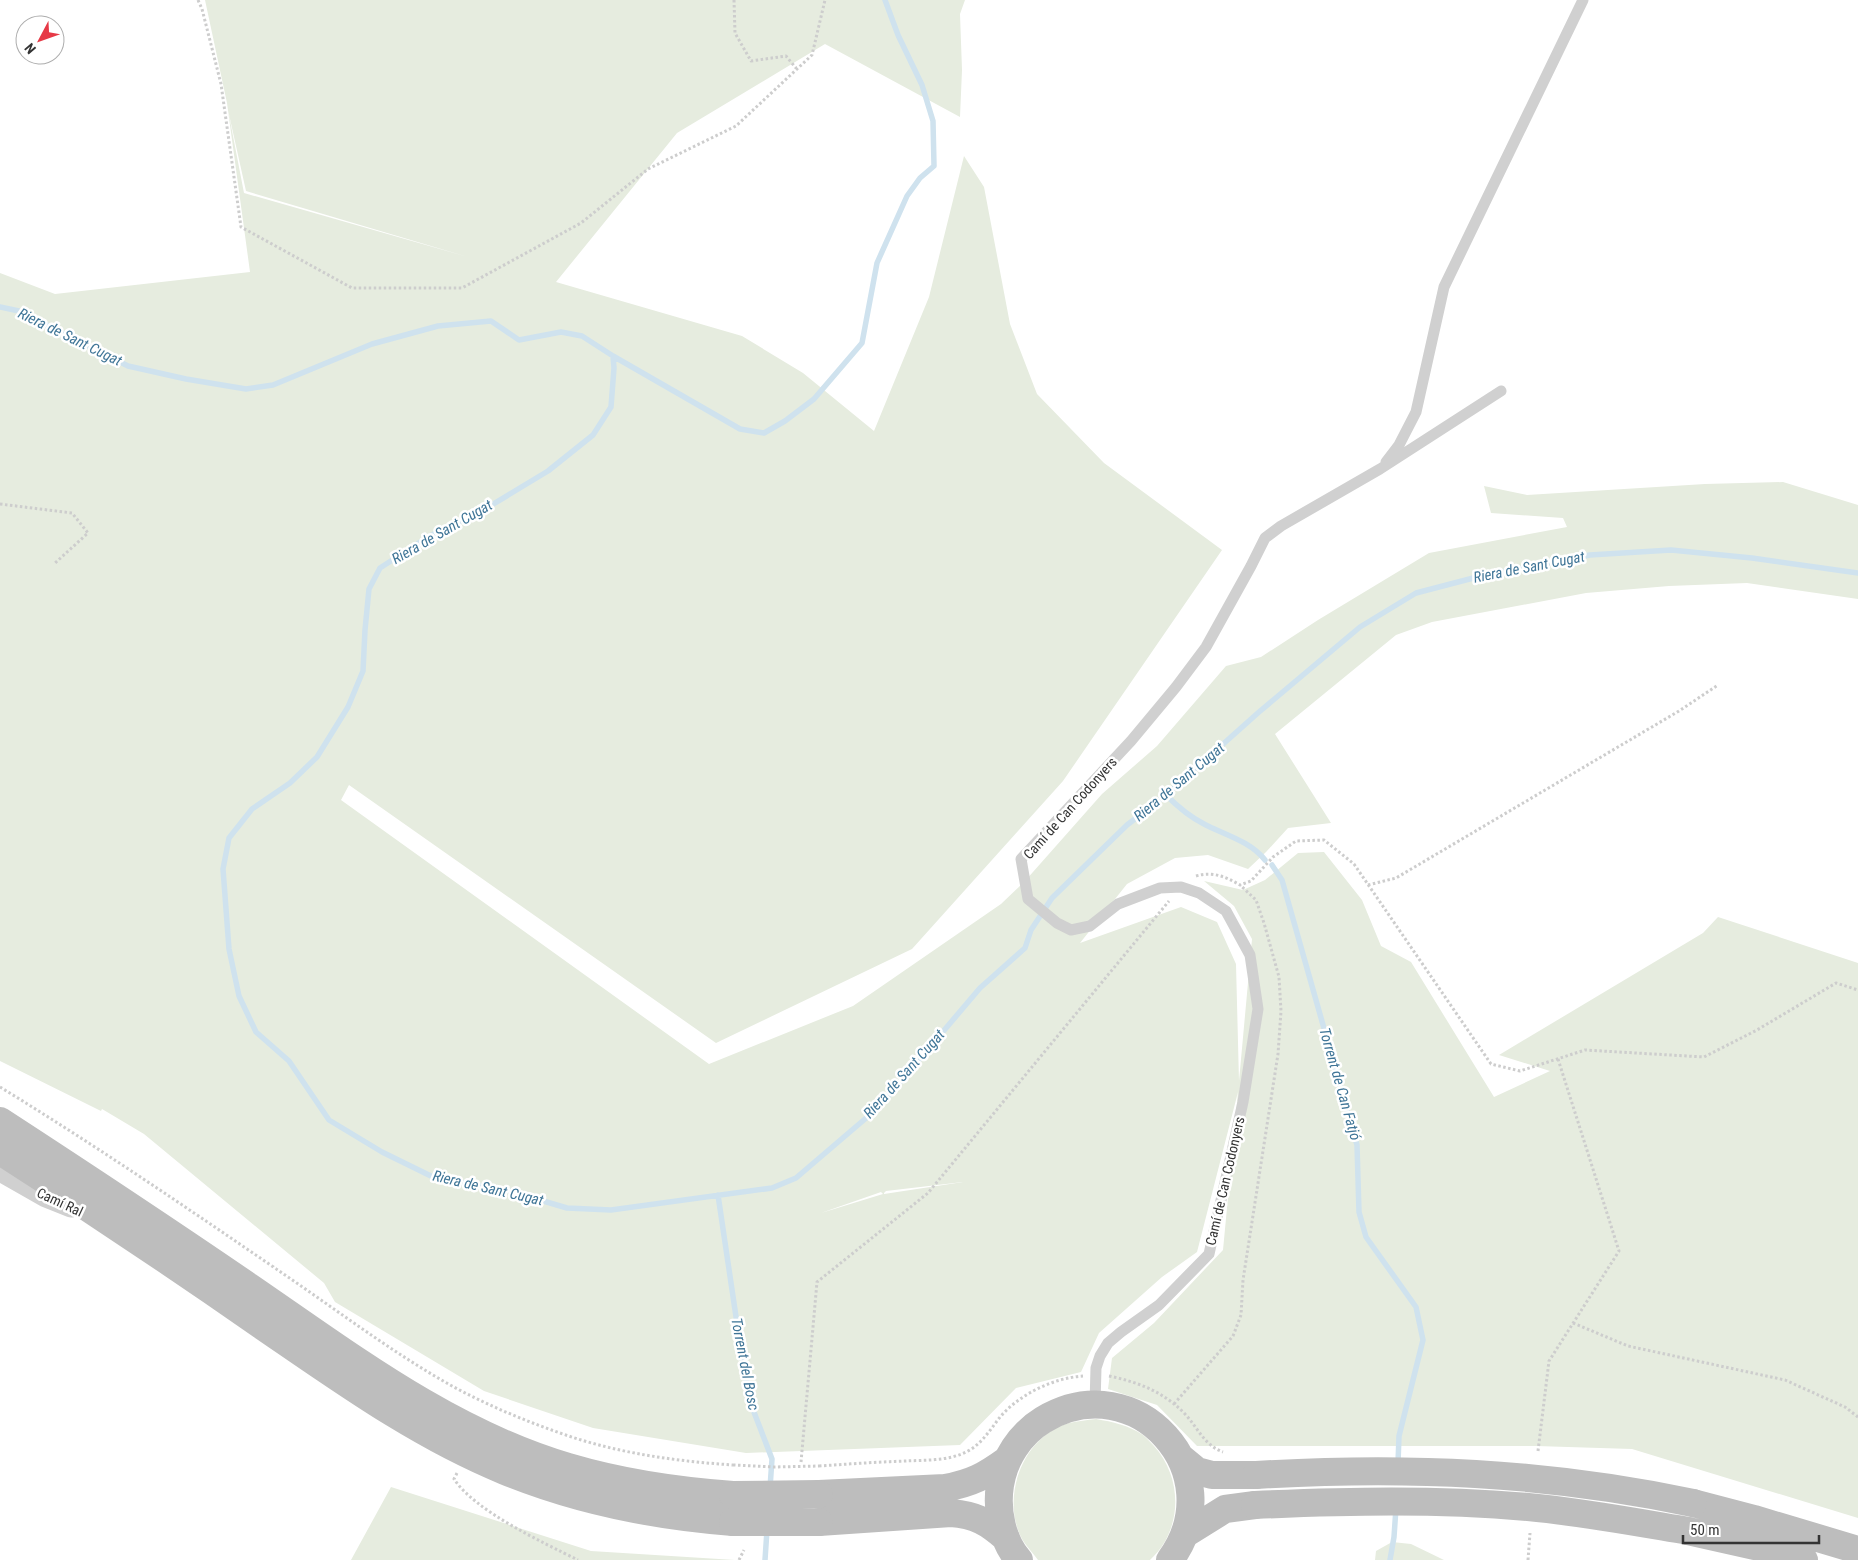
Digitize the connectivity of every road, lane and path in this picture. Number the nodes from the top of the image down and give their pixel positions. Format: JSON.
{"nodes":[{"id":1,"x":198,"y":0,"type":"edge"},
{"id":2,"x":734,"y":0,"type":"edge"},
{"id":3,"x":825,"y":0,"type":"edge"},
{"id":4,"x":1583,"y":0,"type":"edge"},
{"id":5,"x":796,"y":68,"type":"junction"},
{"id":6,"x":1502,"y":391,"type":"dead end"},
{"id":7,"x":1380,"y":469,"type":"junction"},
{"id":8,"x":0,"y":504,"type":"edge"},
{"id":9,"x":54,"y":564,"type":"dead end"},
{"id":10,"x":1718,"y":685,"type":"dead end"},
{"id":11,"x":1240,"y":885,"type":"junction"},
{"id":12,"x":1368,"y":885,"type":"junction"},
{"id":13,"x":1181,"y":887,"type":"junction"},
{"id":14,"x":1160,"y":888,"type":"junction"},
{"id":15,"x":1858,"y":990,"type":"edge"},
{"id":16,"x":1558,"y":1059,"type":"junction"},
{"id":17,"x":0,"y":1087,"type":"edge"},
{"id":18,"x":0,"y":1121,"type":"edge"},
{"id":19,"x":0,"y":1150,"type":"edge"},
{"id":20,"x":0,"y":1171,"type":"edge"},
{"id":21,"x":121,"y":1229,"type":"junction"},
{"id":22,"x":1573,"y":1323,"type":"junction"},
{"id":23,"x":1081,"y":1376,"type":"dead end"},
{"id":24,"x":1109,"y":1376,"type":"dead end"},
{"id":25,"x":1095,"y":1404,"type":"junction"},
{"id":26,"x":1174,"y":1404,"type":"junction"},
{"id":27,"x":1858,"y":1417,"type":"edge"},
{"id":28,"x":1538,"y":1451,"type":"dead end"},
{"id":29,"x":1226,"y":1453,"type":"dead end"},
{"id":30,"x":1180,"y":1457,"type":"junction"},
{"id":31,"x":1007,"y":1460,"type":"junction"},
{"id":32,"x":801,"y":1462,"type":"dead end"},
{"id":33,"x":457,"y":1473,"type":"dead end"},
{"id":34,"x":1530,"y":1533,"type":"dead end"},
{"id":35,"x":1185,"y":1534,"type":"junction"},
{"id":36,"x":1013,"y":1549,"type":"edge"},
{"id":37,"x":744,"y":1550,"type":"dead end"},
{"id":38,"x":1858,"y":1550,"type":"edge"},
{"id":39,"x":578,"y":1560,"type":"edge"},
{"id":40,"x":739,"y":1560,"type":"edge"},
{"id":41,"x":1170,"y":1560,"type":"edge"},
{"id":42,"x":1528,"y":1560,"type":"edge"},
{"id":43,"x":1804,"y":1560,"type":"edge"}],
"edges":[{"from":1,"to":5,"type":"path"},
{"from":2,"to":5,"type":"path"},
{"from":3,"to":5,"type":"path"},
{"from":4,"to":7,"type":"lane"},
{"from":6,"to":7,"type":"lane"},
{"from":7,"to":14,"type":"lane","name":"Camí de Can Codonyers"},
{"from":8,"to":9,"type":"path"},
{"from":10,"to":12,"type":"path"},
{"from":11,"to":12,"type":"path"},
{"from":11,"to":14,"type":"path"},
{"from":11,"to":26,"type":"path"},
{"from":12,"to":16,"type":"path"},
{"from":13,"to":14,"type":"lane","name":"Camí de Can Codonyers"},
{"from":13,"to":25,"type":"lane","name":"Camí de Can Codonyers"},
{"from":13,"to":32,"type":"path"},
{"from":15,"to":16,"type":"path"},
{"from":16,"to":22,"type":"path"},
{"from":17,"to":23,"type":"path","bridge":true},
{"from":18,"to":31,"type":"main road","bridge":true},
{"from":19,"to":21,"type":"main road"},
{"from":20,"to":21,"type":"street","name":"Camí Ral"},
{"from":21,"to":36,"type":"main road","bridge":true},
{"from":22,"to":27,"type":"path"},
{"from":22,"to":28,"type":"path"},
{"from":24,"to":26,"type":"path"},
{"from":25,"to":30,"type":"main road"},
{"from":25,"to":31,"type":"main road"},
{"from":26,"to":29,"type":"path"},
{"from":30,"to":35,"type":"main road"},
{"from":30,"to":38,"type":"main road","bridge":true},
{"from":31,"to":36,"type":"main road"},
{"from":33,"to":39,"type":"path"},
{"from":34,"to":42,"type":"path"},
{"from":35,"to":41,"type":"main road"},
{"from":35,"to":43,"type":"main road","bridge":true},
{"from":37,"to":40,"type":"path"}]}
